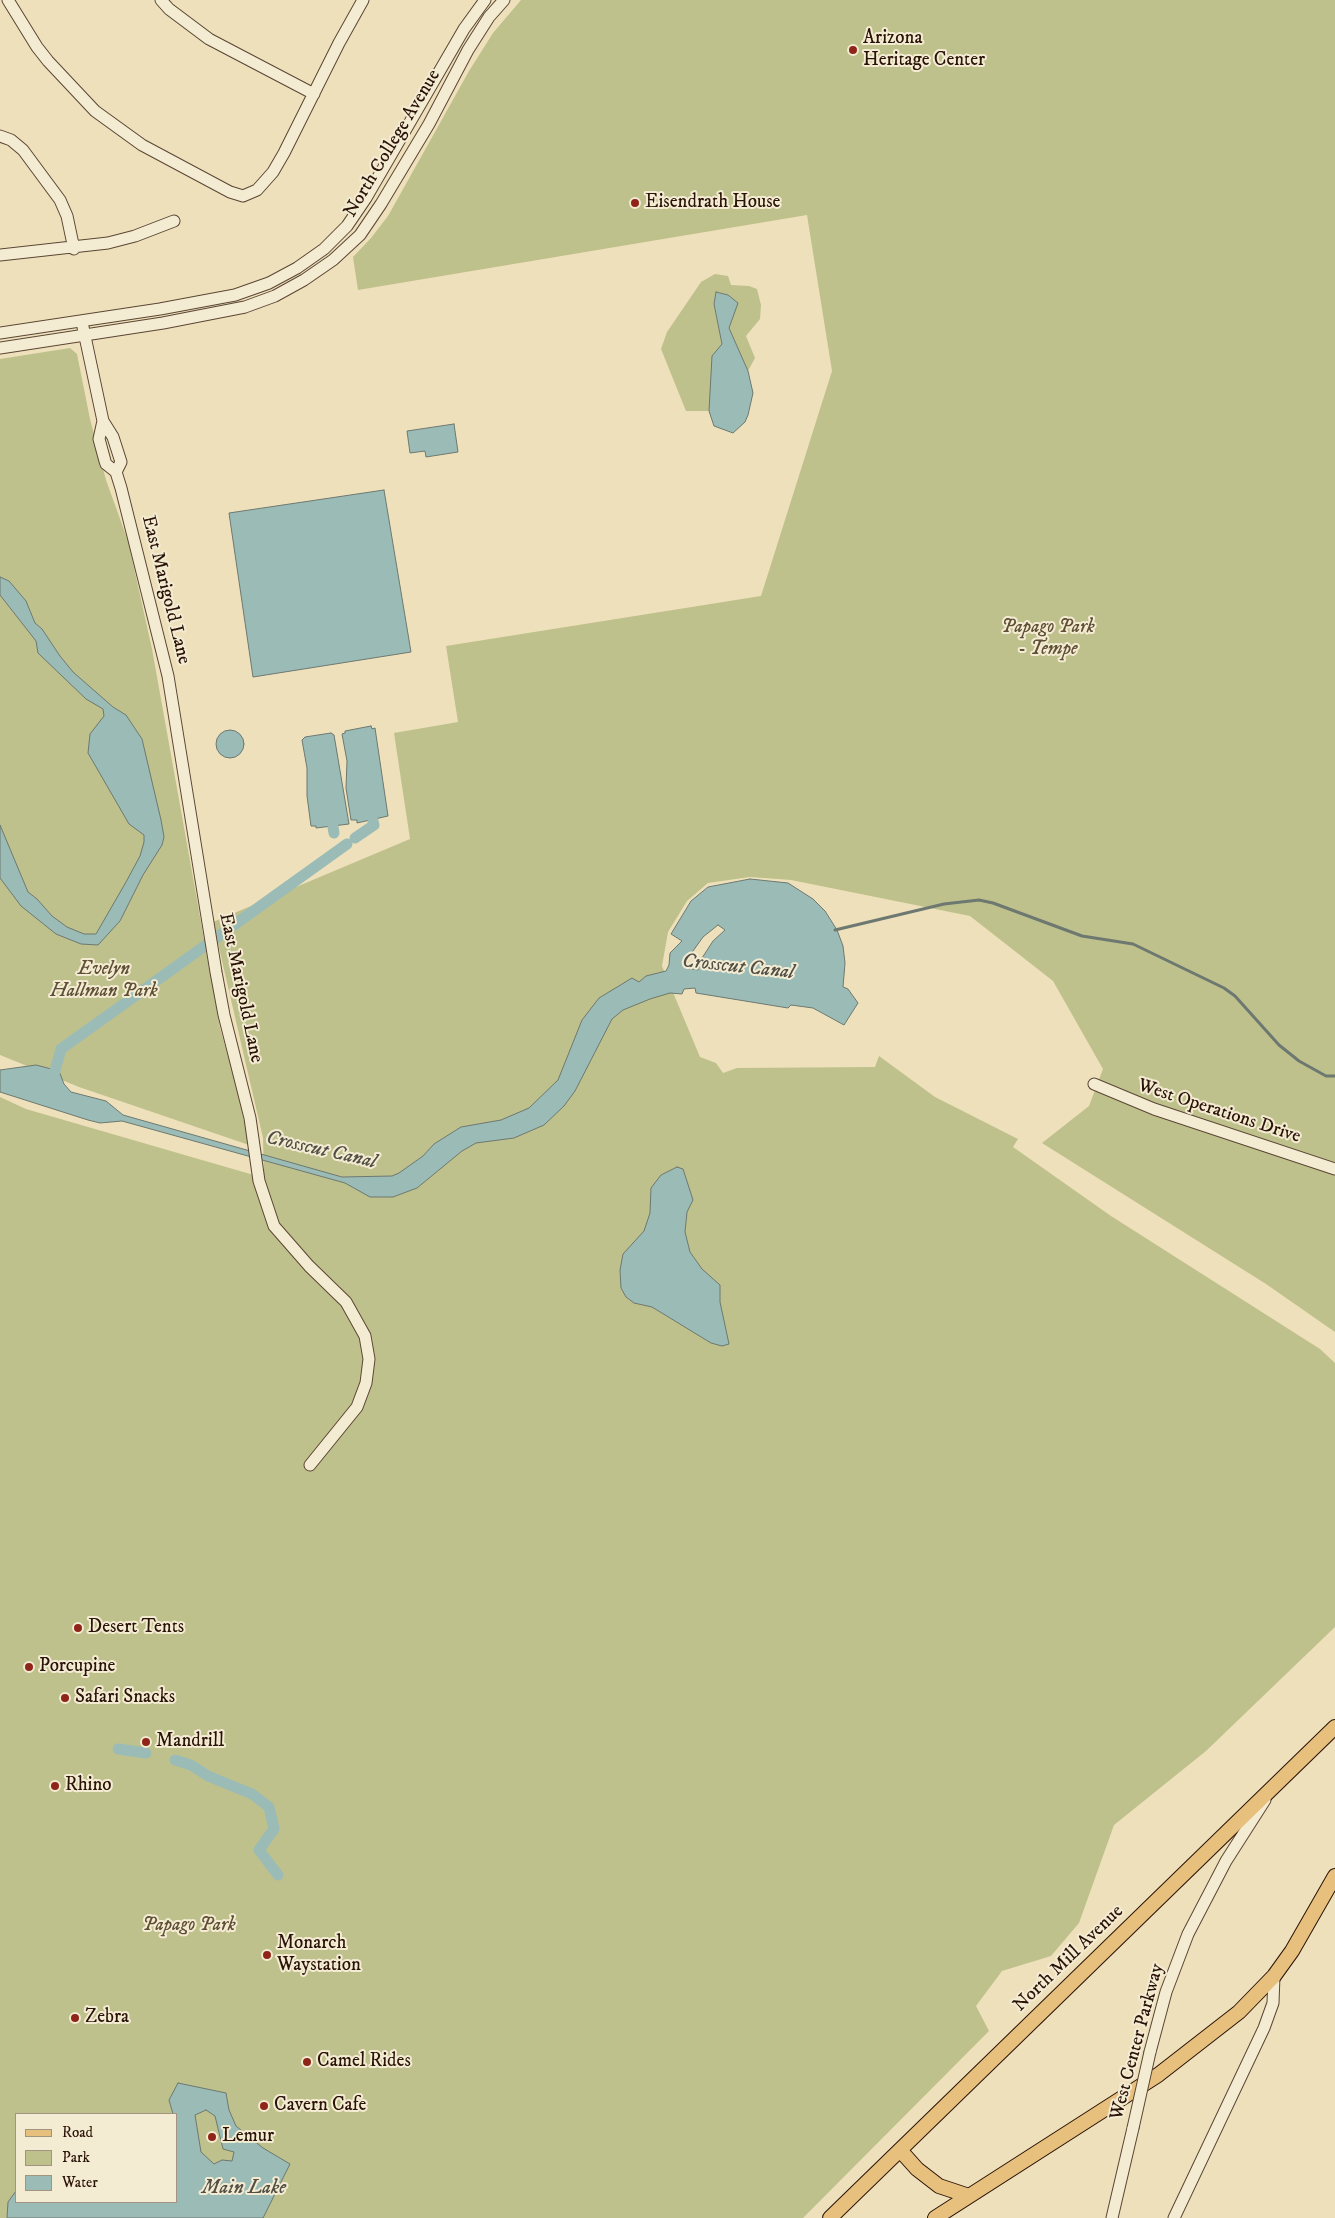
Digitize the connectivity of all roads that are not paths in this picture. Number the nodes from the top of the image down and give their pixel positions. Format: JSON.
{"nodes":[{"id":1,"x":8,"y":0,"type":"edge"},
{"id":2,"x":161,"y":0,"type":"edge"},
{"id":3,"x":363,"y":0,"type":"edge"},
{"id":4,"x":485,"y":0,"type":"edge"},
{"id":5,"x":502,"y":1,"type":"edge"},
{"id":6,"x":314,"y":94,"type":"junction"},
{"id":7,"x":5,"y":138,"type":"edge"},
{"id":8,"x":174,"y":221,"type":"dead end"},
{"id":9,"x":74,"y":249,"type":"junction"},
{"id":10,"x":0,"y":255,"type":"edge"},
{"id":11,"x":82,"y":321,"type":"junction"},
{"id":12,"x":0,"y":333,"type":"edge"},
{"id":13,"x":85,"y":335,"type":"junction"},
{"id":14,"x":0,"y":348,"type":"edge"},
{"id":15,"x":1094,"y":1084,"type":"dead end"},
{"id":16,"x":1335,"y":1169,"type":"edge"},
{"id":17,"x":310,"y":1464,"type":"dead end"},
{"id":18,"x":1335,"y":1727,"type":"edge"},
{"id":19,"x":1279,"y":1780,"type":"junction"},
{"id":20,"x":1335,"y":1876,"type":"edge"},
{"id":21,"x":1274,"y":1976,"type":"junction"},
{"id":22,"x":900,"y":2150,"type":"junction"},
{"id":23,"x":969,"y":2196,"type":"junction"},
{"id":24,"x":830,"y":2218,"type":"edge"},
{"id":25,"x":936,"y":2218,"type":"edge"},
{"id":26,"x":1112,"y":2218,"type":"edge"},
{"id":27,"x":1174,"y":2218,"type":"edge"}],
"edges":[{"from":1,"to":6,"type":"street"},
{"from":2,"to":6,"type":"street"},
{"from":3,"to":6,"type":"street"},
{"from":4,"to":11,"type":"street","name":"North College Avenue"},
{"from":5,"to":13,"type":"street","name":"North College Avenue"},
{"from":7,"to":9,"type":"street"},
{"from":8,"to":9,"type":"street"},
{"from":9,"to":10,"type":"street"},
{"from":11,"to":12,"type":"street","name":"North College Avenue"},
{"from":11,"to":13,"type":"street","name":"East Marigold Lane"},
{"from":13,"to":14,"type":"street","name":"North College Avenue"},
{"from":13,"to":17,"type":"street","name":"East Marigold Lane"},
{"from":15,"to":16,"type":"street","name":"West Operations Drive"},
{"from":18,"to":19,"type":"main road","name":"North Mill Avenue"},
{"from":19,"to":22,"type":"main road","name":"North Mill Avenue"},
{"from":19,"to":26,"type":"street","name":"West Center Parkway","bridge":true},
{"from":20,"to":21,"type":"main road"},
{"from":21,"to":23,"type":"main road"},
{"from":21,"to":27,"type":"street"},
{"from":22,"to":23,"type":"main road"},
{"from":22,"to":24,"type":"main road","name":"North Mill Avenue"},
{"from":23,"to":25,"type":"main road"}]}
